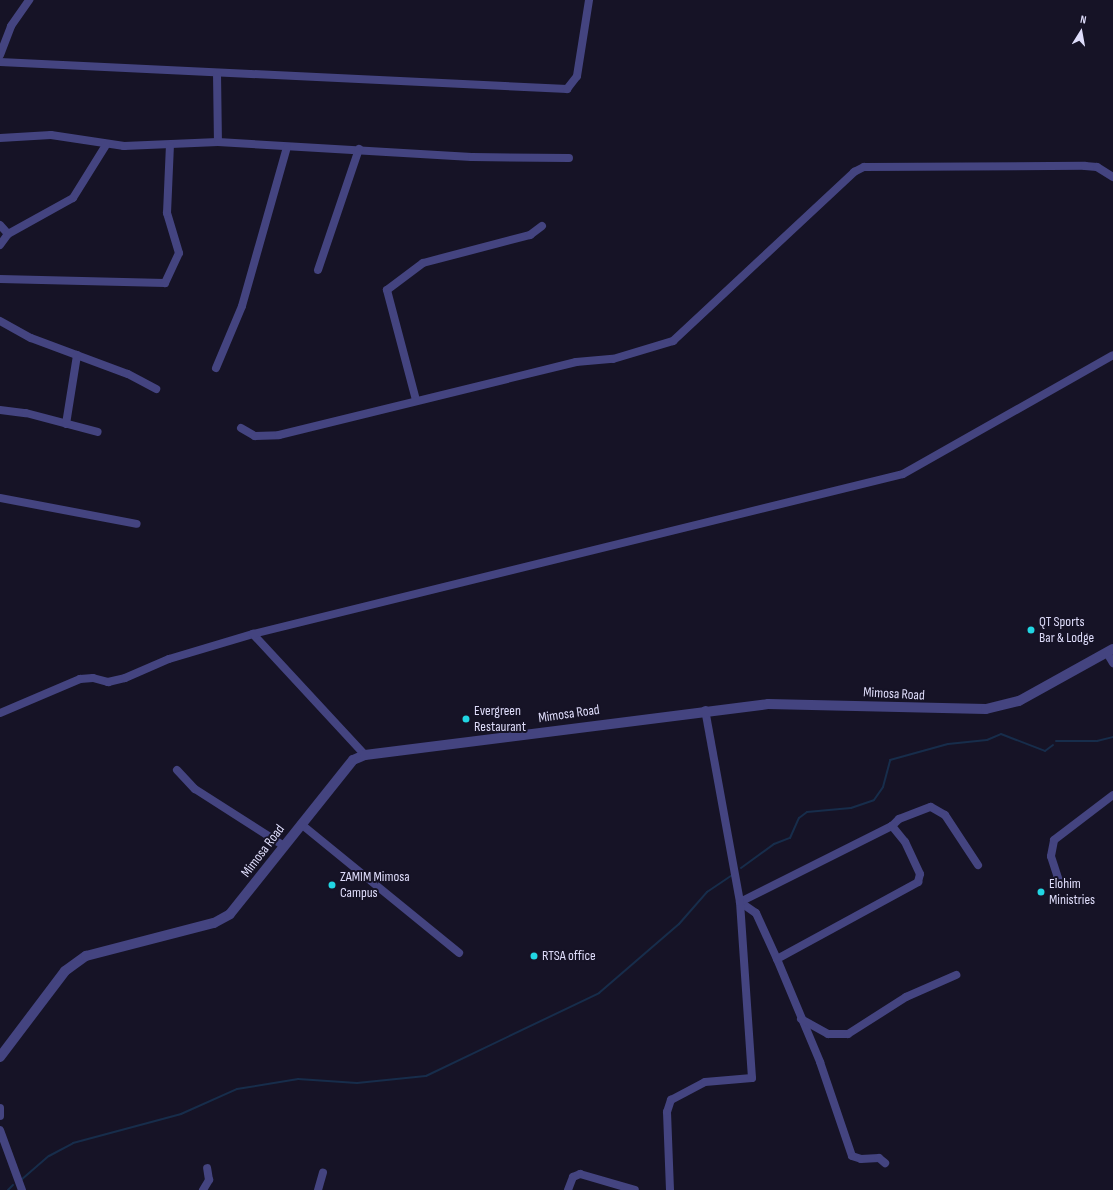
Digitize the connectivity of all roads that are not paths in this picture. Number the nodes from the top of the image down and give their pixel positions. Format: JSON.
{"nodes":[{"id":1,"x":29,"y":0,"type":"edge"},
{"id":2,"x":589,"y":0,"type":"edge"},
{"id":3,"x":0,"y":55,"type":"edge"},
{"id":4,"x":0,"y":62,"type":"edge"},
{"id":5,"x":217,"y":73,"type":"junction"},
{"id":6,"x":0,"y":138,"type":"edge"},
{"id":7,"x":218,"y":142,"type":"junction"},
{"id":8,"x":106,"y":145,"type":"junction"},
{"id":9,"x":170,"y":145,"type":"junction"},
{"id":10,"x":287,"y":147,"type":"junction"},
{"id":11,"x":359,"y":149,"type":"junction"},
{"id":12,"x":569,"y":158,"type":"dead end"},
{"id":13,"x":1113,"y":178,"type":"edge"},
{"id":14,"x":0,"y":225,"type":"edge"},
{"id":15,"x":542,"y":226,"type":"dead end"},
{"id":16,"x":8,"y":234,"type":"junction"},
{"id":17,"x":0,"y":245,"type":"edge"},
{"id":18,"x":318,"y":270,"type":"dead end"},
{"id":19,"x":0,"y":278,"type":"edge"},
{"id":20,"x":0,"y":321,"type":"edge"},
{"id":21,"x":76,"y":355,"type":"junction"},
{"id":22,"x":1113,"y":355,"type":"edge"},
{"id":23,"x":216,"y":368,"type":"dead end"},
{"id":24,"x":156,"y":390,"type":"dead end"},
{"id":25,"x":416,"y":400,"type":"junction"},
{"id":26,"x":0,"y":410,"type":"edge"},
{"id":27,"x":66,"y":424,"type":"junction"},
{"id":28,"x":241,"y":428,"type":"dead end"},
{"id":29,"x":98,"y":432,"type":"dead end"},
{"id":30,"x":0,"y":498,"type":"edge"},
{"id":31,"x":137,"y":524,"type":"dead end"},
{"id":32,"x":253,"y":634,"type":"junction"},
{"id":33,"x":1110,"y":651,"type":"edge"},
{"id":34,"x":1113,"y":663,"type":"edge"},
{"id":35,"x":705,"y":710,"type":"junction"},
{"id":36,"x":0,"y":713,"type":"edge"},
{"id":37,"x":365,"y":755,"type":"junction"},
{"id":38,"x":177,"y":770,"type":"dead end"},
{"id":39,"x":1113,"y":795,"type":"edge"},
{"id":40,"x":301,"y":824,"type":"junction"},
{"id":41,"x":892,"y":826,"type":"junction"},
{"id":42,"x":284,"y":846,"type":"junction"},
{"id":43,"x":978,"y":865,"type":"dead end"},
{"id":44,"x":1060,"y":884,"type":"dead end"},
{"id":45,"x":740,"y":902,"type":"junction"},
{"id":46,"x":459,"y":953,"type":"dead end"},
{"id":47,"x":777,"y":959,"type":"junction"},
{"id":48,"x":956,"y":975,"type":"dead end"},
{"id":49,"x":800,"y":1019,"type":"junction"},
{"id":50,"x":0,"y":1057,"type":"edge"},
{"id":51,"x":0,"y":1108,"type":"edge"},
{"id":52,"x":0,"y":1116,"type":"edge"},
{"id":53,"x":0,"y":1130,"type":"edge"},
{"id":54,"x":885,"y":1163,"type":"dead end"},
{"id":55,"x":208,"y":1168,"type":"dead end"},
{"id":56,"x":323,"y":1173,"type":"dead end"},
{"id":57,"x":22,"y":1190,"type":"edge"},
{"id":58,"x":203,"y":1190,"type":"edge"},
{"id":59,"x":318,"y":1190,"type":"edge"},
{"id":60,"x":568,"y":1190,"type":"edge"},
{"id":61,"x":635,"y":1190,"type":"edge"},
{"id":62,"x":670,"y":1190,"type":"edge"}],
"edges":[{"from":1,"to":3,"type":"street"},
{"from":2,"to":5,"type":"street"},
{"from":4,"to":5,"type":"street"},
{"from":5,"to":7,"type":"street"},
{"from":6,"to":8,"type":"street"},
{"from":7,"to":9,"type":"street"},
{"from":7,"to":10,"type":"street"},
{"from":8,"to":9,"type":"street"},
{"from":8,"to":16,"type":"street"},
{"from":9,"to":19,"type":"street"},
{"from":10,"to":11,"type":"street"},
{"from":10,"to":23,"type":"street"},
{"from":11,"to":12,"type":"street"},
{"from":11,"to":18,"type":"street"},
{"from":13,"to":25,"type":"street"},
{"from":14,"to":16,"type":"street"},
{"from":15,"to":25,"type":"street"},
{"from":16,"to":17,"type":"street"},
{"from":20,"to":21,"type":"street"},
{"from":21,"to":24,"type":"street"},
{"from":21,"to":27,"type":"street"},
{"from":22,"to":32,"type":"street"},
{"from":25,"to":28,"type":"street"},
{"from":26,"to":27,"type":"street"},
{"from":27,"to":29,"type":"street"},
{"from":30,"to":31,"type":"street"},
{"from":32,"to":36,"type":"street"},
{"from":32,"to":37,"type":"street"},
{"from":33,"to":34,"type":"street"},
{"from":33,"to":35,"type":"street","name":"Mimosa Road"},
{"from":35,"to":37,"type":"street","name":"Mimosa Road"},
{"from":35,"to":45,"type":"street"},
{"from":37,"to":40,"type":"street","name":"Mimosa Road"},
{"from":38,"to":42,"type":"street"},
{"from":39,"to":44,"type":"street"},
{"from":40,"to":42,"type":"street","name":"Mimosa Road"},
{"from":40,"to":46,"type":"street"},
{"from":41,"to":43,"type":"street"},
{"from":41,"to":45,"type":"street"},
{"from":41,"to":47,"type":"street"},
{"from":42,"to":50,"type":"street","name":"Mimosa Road"},
{"from":45,"to":47,"type":"street"},
{"from":45,"to":62,"type":"street"},
{"from":47,"to":49,"type":"street"},
{"from":48,"to":49,"type":"street"},
{"from":49,"to":54,"type":"street"},
{"from":51,"to":52,"type":"street"},
{"from":53,"to":57,"type":"street"},
{"from":55,"to":58,"type":"street"},
{"from":56,"to":59,"type":"street"},
{"from":60,"to":61,"type":"street"}]}
